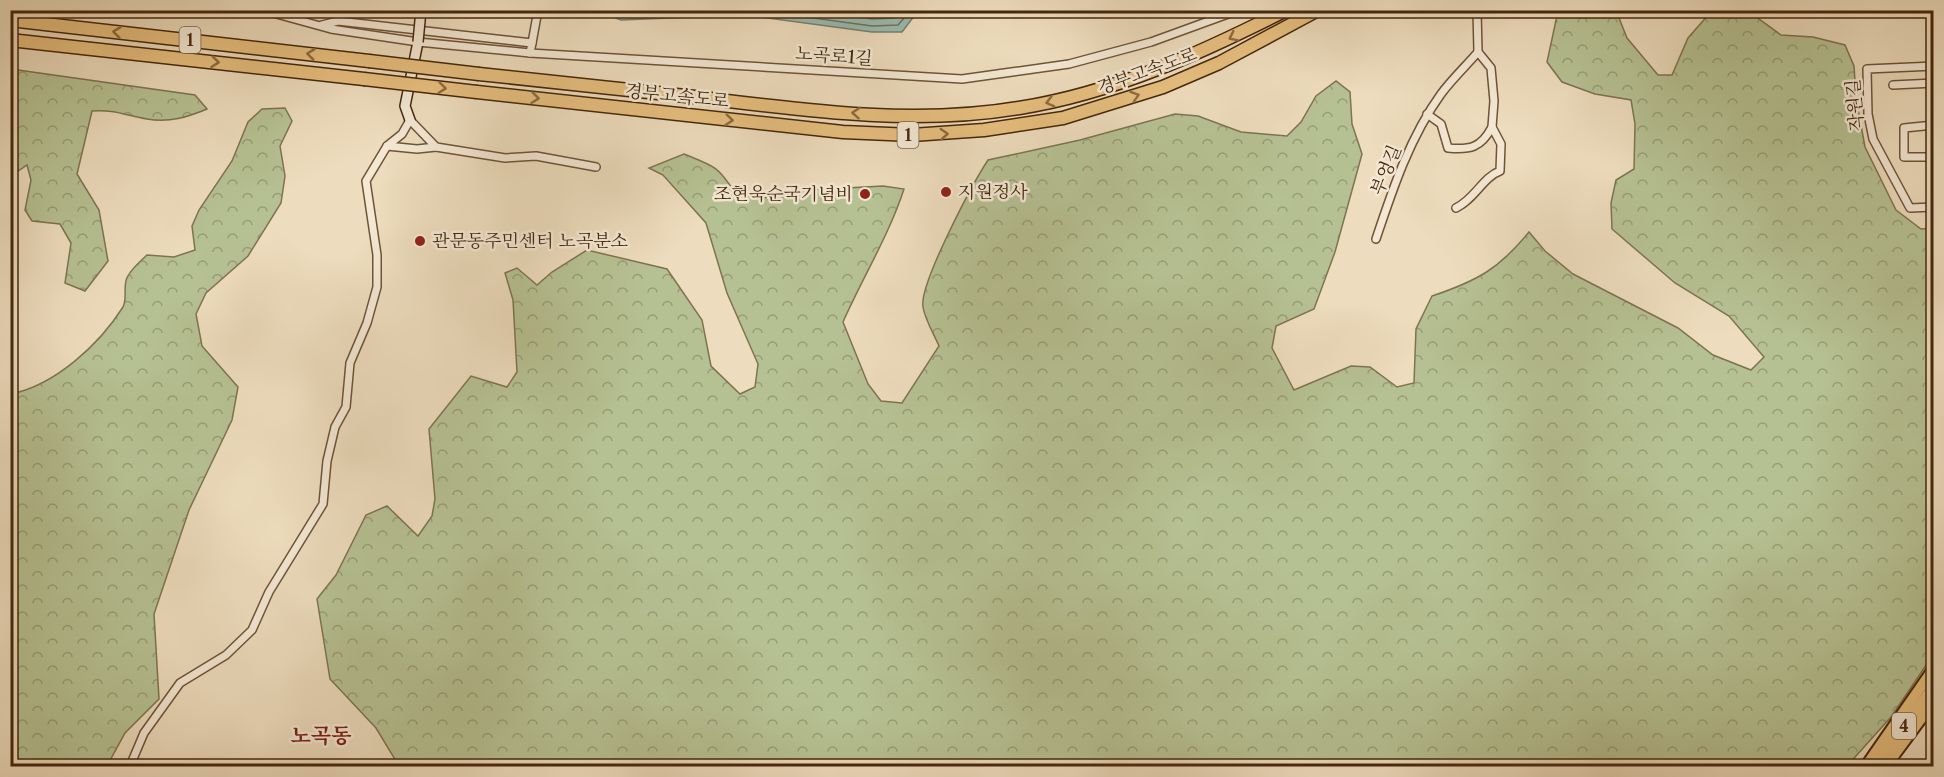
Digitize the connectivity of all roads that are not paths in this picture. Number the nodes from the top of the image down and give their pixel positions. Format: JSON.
{"nodes":[{"id":1,"x":262,"y":10,"type":"edge"},
{"id":2,"x":421,"y":10,"type":"edge"},
{"id":3,"x":538,"y":10,"type":"edge"},
{"id":4,"x":1239,"y":10,"type":"edge"},
{"id":5,"x":1286,"y":10,"type":"edge"},
{"id":6,"x":1318,"y":10,"type":"edge"},
{"id":7,"x":1477,"y":10,"type":"edge"},
{"id":8,"x":10,"y":20,"type":"edge"},
{"id":9,"x":322,"y":25,"type":"junction"},
{"id":10,"x":10,"y":40,"type":"edge"},
{"id":11,"x":418,"y":42,"type":"junction"},
{"id":12,"x":532,"y":43,"type":"junction"},
{"id":13,"x":1478,"y":52,"type":"junction"},
{"id":14,"x":530,"y":53,"type":"junction"},
{"id":15,"x":1934,"y":66,"type":"edge"},
{"id":16,"x":1934,"y":83,"type":"edge"},
{"id":17,"x":1893,"y":85,"type":"dead end"},
{"id":18,"x":1427,"y":114,"type":"junction"},
{"id":19,"x":410,"y":120,"type":"junction"},
{"id":20,"x":1934,"y":125,"type":"edge"},
{"id":21,"x":1492,"y":127,"type":"junction"},
{"id":22,"x":387,"y":146,"type":"junction"},
{"id":23,"x":436,"y":147,"type":"junction"},
{"id":24,"x":1934,"y":157,"type":"edge"},
{"id":25,"x":596,"y":167,"type":"dead end"},
{"id":26,"x":1934,"y":207,"type":"edge"},
{"id":27,"x":1456,"y":208,"type":"dead end"},
{"id":28,"x":1376,"y":238,"type":"dead end"},
{"id":29,"x":1934,"y":668,"type":"edge"},
{"id":30,"x":1934,"y":686,"type":"edge"},
{"id":31,"x":1934,"y":700,"type":"edge"},
{"id":32,"x":1934,"y":708,"type":"edge"},
{"id":33,"x":130,"y":766,"type":"edge"},
{"id":34,"x":1866,"y":766,"type":"edge"},
{"id":35,"x":1875,"y":766,"type":"edge"},
{"id":36,"x":1886,"y":766,"type":"edge"},
{"id":37,"x":1891,"y":766,"type":"edge"}],
"edges":[{"from":1,"to":9,"type":"street"},
{"from":2,"to":11,"type":"main road","bridge":true},
{"from":3,"to":12,"type":"street"},
{"from":4,"to":14,"type":"street","name":"노곡로1길"},
{"from":5,"to":8,"type":"highway","name":"경부고속도로","number":"1","one_way":true,"bridge":true},
{"from":10,"to":6,"type":"highway","name":"경부고속도로","number":"1","one_way":true,"bridge":true},
{"from":7,"to":13,"type":"street"},
{"from":9,"to":11,"type":"street","name":"노곡로1길"},
{"from":9,"to":12,"type":"street"},
{"from":11,"to":14,"type":"street","name":"노곡로1길"},
{"from":11,"to":19,"type":"main road"},
{"from":12,"to":14,"type":"street"},
{"from":13,"to":18,"type":"street","name":"부엉길"},
{"from":13,"to":21,"type":"street"},
{"from":15,"to":26,"type":"street","name":"작원길"},
{"from":16,"to":17,"type":"street"},
{"from":18,"to":21,"type":"street"},
{"from":18,"to":28,"type":"street","name":"부엉길"},
{"from":19,"to":22,"type":"street"},
{"from":19,"to":23,"type":"street"},
{"from":20,"to":24,"type":"street"},
{"from":21,"to":27,"type":"street"},
{"from":22,"to":23,"type":"street"},
{"from":22,"to":33,"type":"street"},
{"from":23,"to":25,"type":"street"},
{"from":29,"to":34,"type":"main road"},
{"from":30,"to":35,"type":"main road","number":"4"},
{"from":31,"to":36,"type":"main road","number":"4"},
{"from":32,"to":37,"type":"main road"}]}
